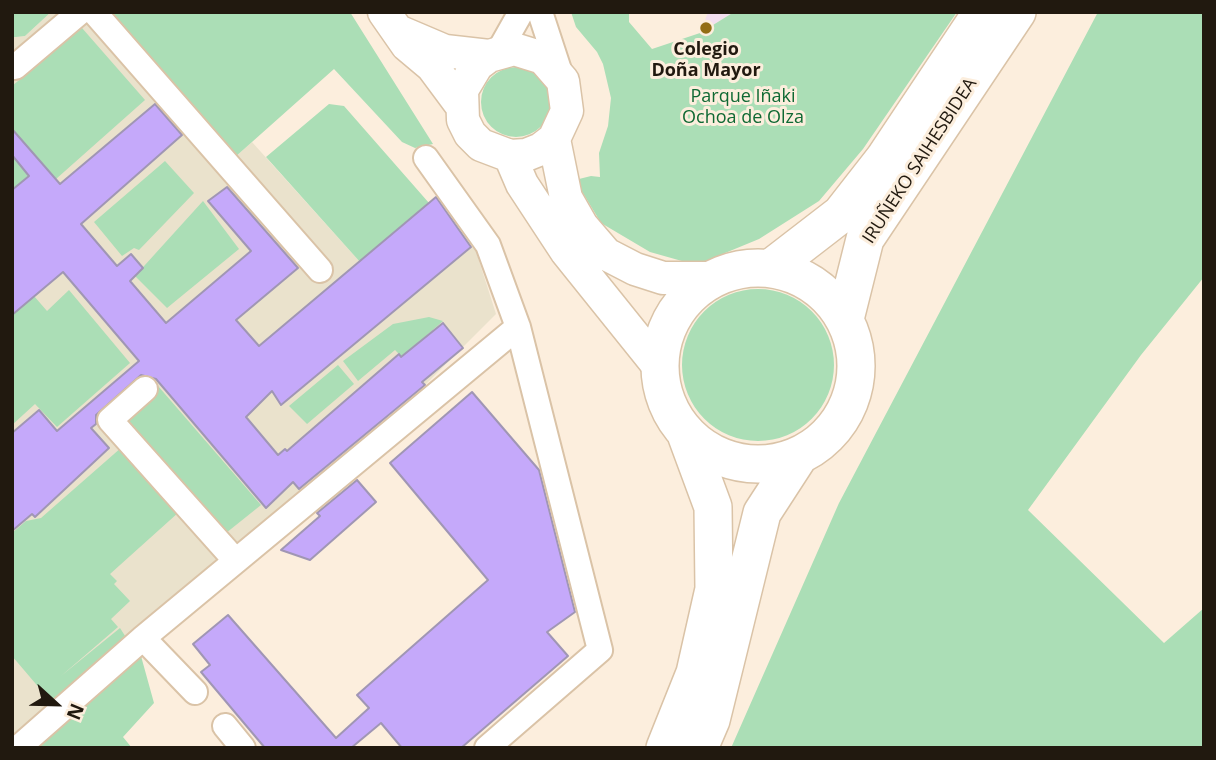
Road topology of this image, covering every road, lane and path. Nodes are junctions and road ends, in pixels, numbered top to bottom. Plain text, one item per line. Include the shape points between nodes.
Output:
1 (80, 12) edge
2 (94, 12) edge
3 (522, 12) edge
4 (540, 12) edge
5 (982, 12) edge
6 (1017, 12) edge
7 (391, 22) edge
8 (494, 54) junction
9 (13, 67) edge
10 (563, 80) junction
11 (461, 105) junction
12 (554, 139) junction
13 (510, 156) junction
14 (426, 158) dead end
15 (771, 268) junction
16 (320, 270) dead end
17 (714, 278) junction
18 (845, 319) junction
19 (518, 327) junction
20 (660, 368) junction
21 (145, 389) dead end
22 (686, 434) junction
23 (799, 456) junction
24 (235, 560) junction
25 (143, 638) junction
26 (195, 692) dead end
27 (225, 726) dead end
28 (18, 748) edge
29 (243, 748) edge
30 (486, 748) edge
31 (665, 748) edge
32 (699, 748) edge

1 - 9 street
2 - 16 street
3 - 8 street
4 - 10 street
5 - 15 highway, IRUÑEKO SAIHESBIDEA via 884,159 841,214
6 - 18 highway, IRUÑEKO SAIHESBIDEA via 865,239
7 - 8 main road via 445,51
7 - 11 main road via 407,44 432,65
8 - 10 main road via 530,51
8 - 11 main road via 468,76
10 - 12 main road via 567,111
11 - 13 main road via 463,120 476,140 494,153
12 - 13 main road via 541,149
12 - 17 main road via 566,198 606,254 663,278
13 - 20 main road via 522,184 566,251
14 - 19 street via 488,245
15 - 17 highway via 742,269
15 - 18 highway via 826,294
17 - 20 highway via 691,294 674,315 663,341
18 - 23 highway via 855,349 856,382 845,412 825,438
19 - 24 street
19 - 30 street via 600,650
20 - 22 highway via 663,392
21 - 24 street via 110,420
22 - 23 highway via 710,453 739,463 769,464
22 - 31 highway via 713,507 714,589 695,673
23 - 32 highway via 762,513 711,720
24 - 25 street
25 - 26 street
25 - 28 street
27 - 29 street

